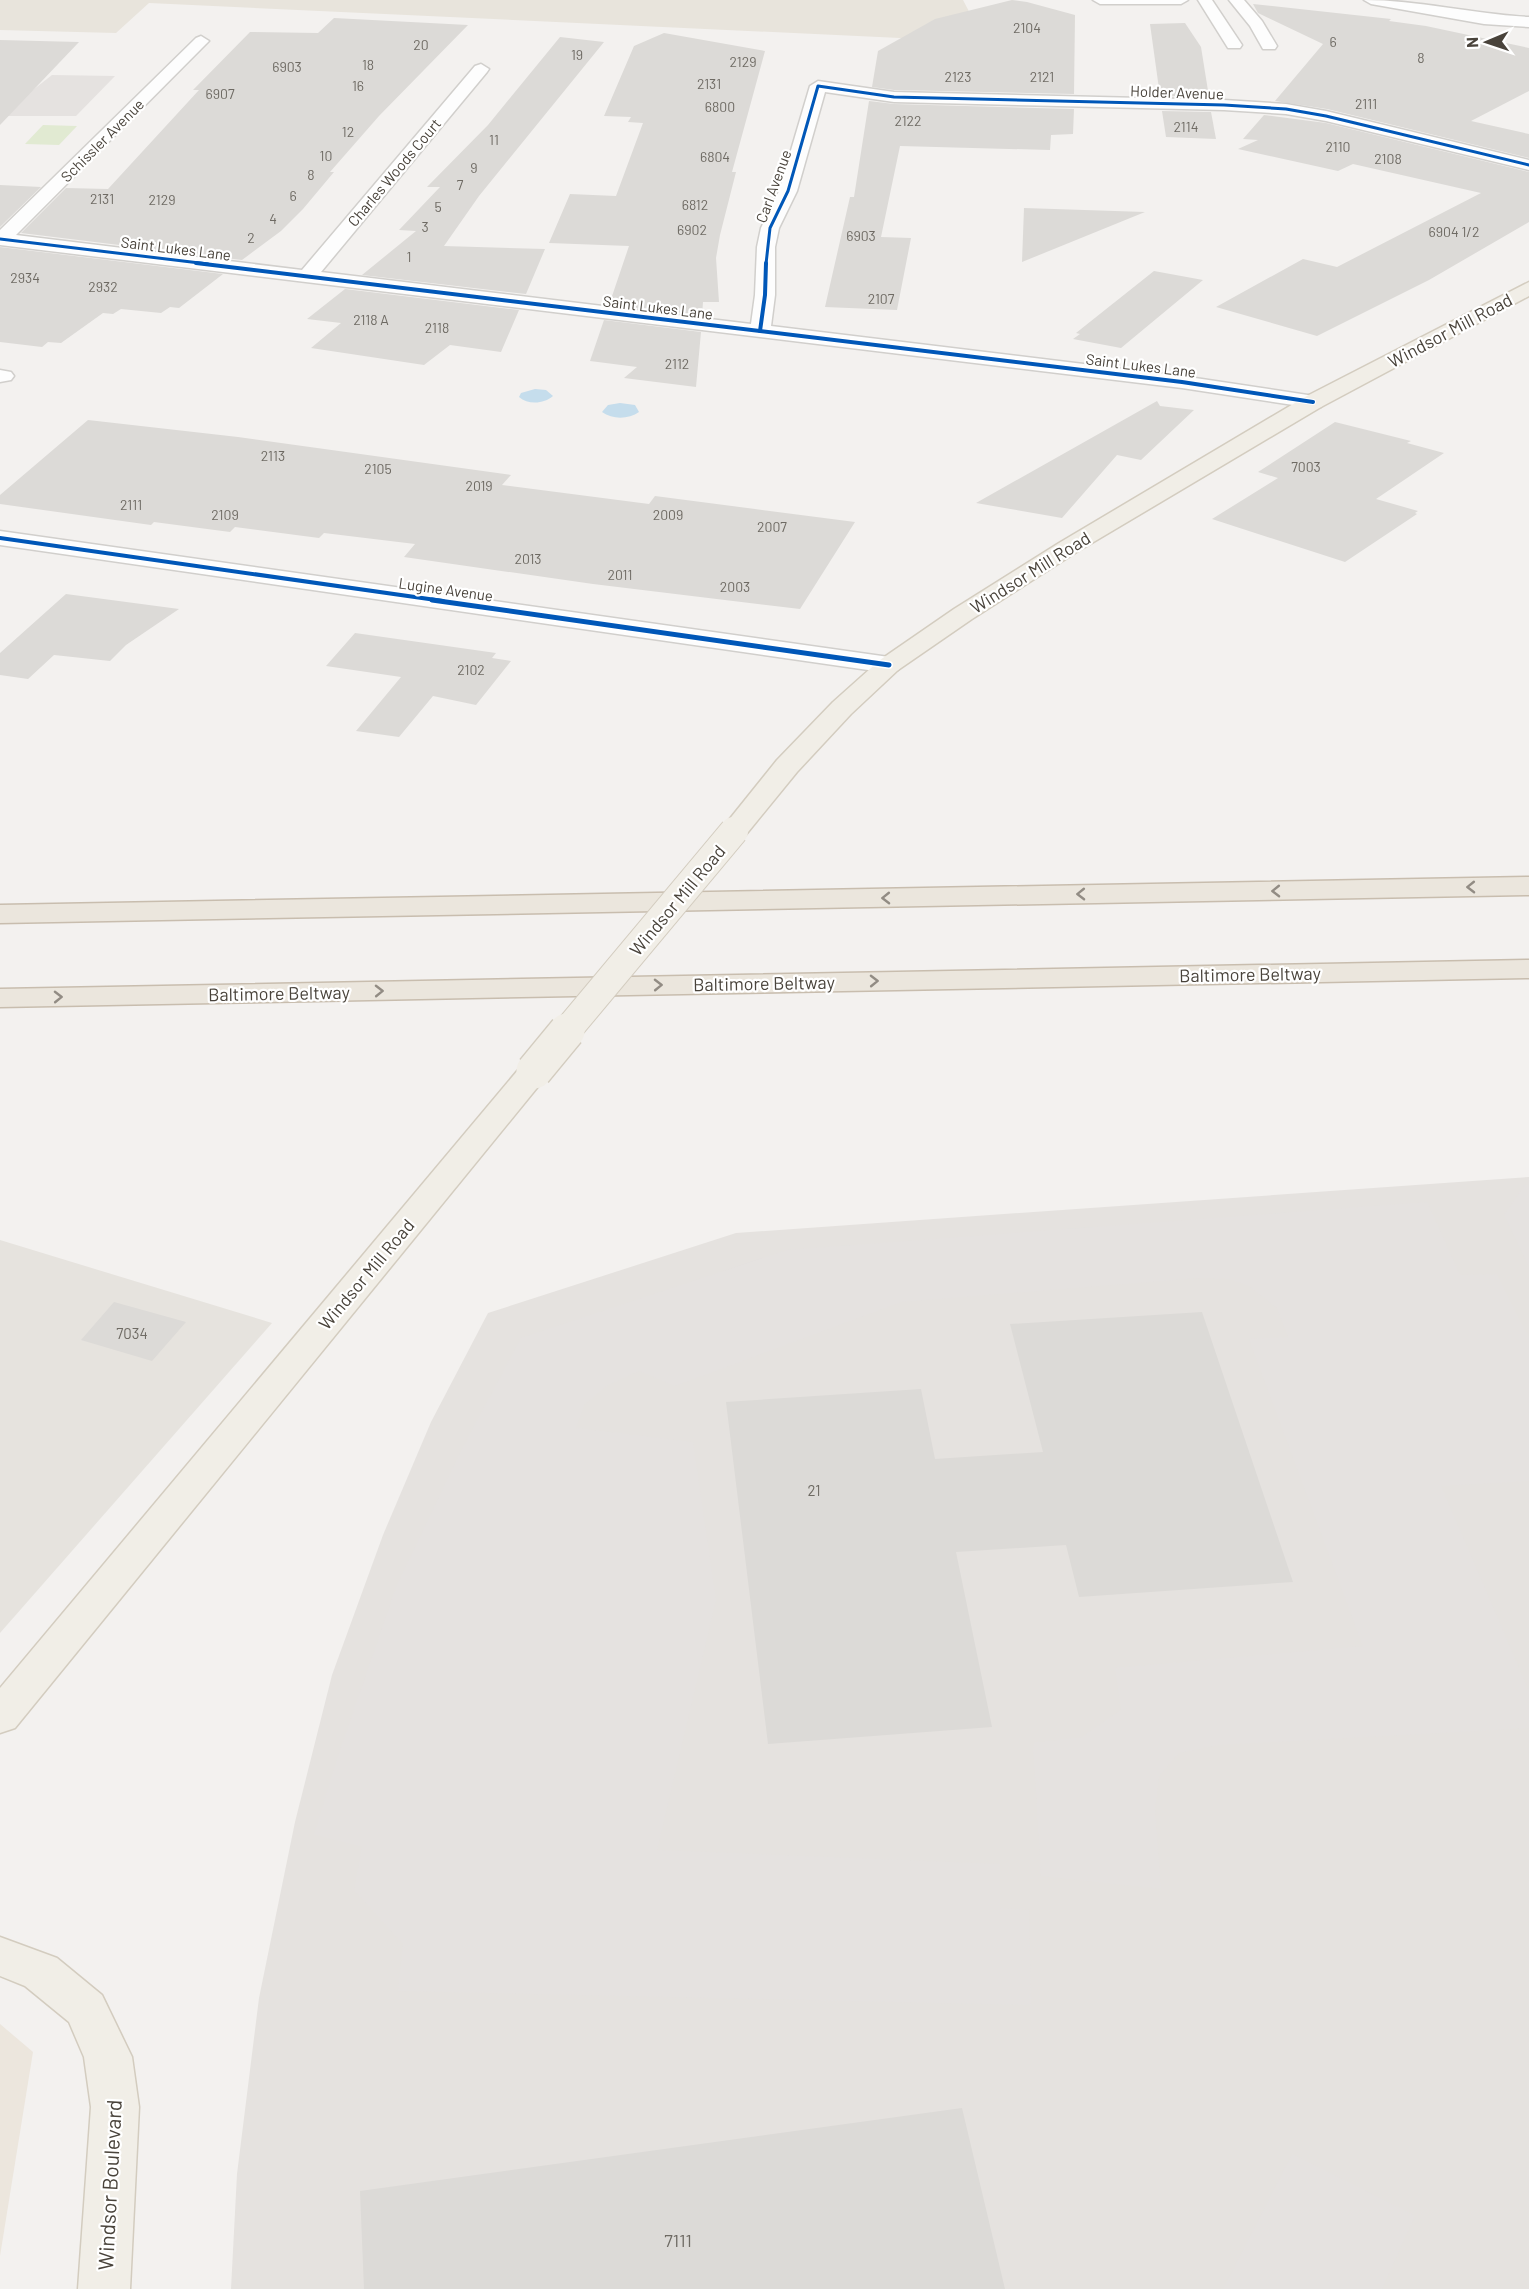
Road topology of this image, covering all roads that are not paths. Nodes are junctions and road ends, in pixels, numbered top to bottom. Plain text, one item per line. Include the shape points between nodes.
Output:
1 (1100, 0) edge
2 (1181, 0) edge
3 (1205, 0) edge
4 (1236, 0) edge
5 (1371, 0) edge
6 (1529, 22) edge
7 (201, 41) dead end
8 (1234, 45) dead end
9 (1269, 45) dead end
10 (481, 69) dead end
11 (818, 86) joint
12 (1529, 165) edge
13 (1, 239) edge
14 (308, 275) junction
15 (1529, 288) edge
16 (760, 331) junction
17 (1313, 402) junction
18 (0, 538) edge
19 (889, 665) junction
20 (1529, 886) edge
21 (0, 914) edge
22 (1529, 969) edge
23 (0, 998) edge
24 (0, 1718) edge
25 (0, 1956) edge
26 (104, 2289) edge

1 - 2 street
3 - 8 street
4 - 9 street
5 - 6 street via 1484,19
7 - 13 street, Schissler Avenue
10 - 14 street, Charles Woods Court
11 - 12 street, Holder Avenue via 894,97 1286,110
11 - 16 street, Carl Avenue via 788,191 770,228
13 - 14 street, Saint Lukes Lane
14 - 16 street, Saint Lukes Lane
15 - 17 main road, Windsor Mill Road
16 - 17 street, Saint Lukes Lane via 1233,388
17 - 19 main road, Windsor Mill Road via 1067,548
18 - 19 street, Lugine Avenue
19 - 24 main road, Windsor Mill Road, bridge via 787,766
20 -> 21 highway
23 -> 22 highway, Baltimore Beltway
25 - 26 main road, Windsor Boulevard via 41,1972 86,2009 108,2058 115,2107

